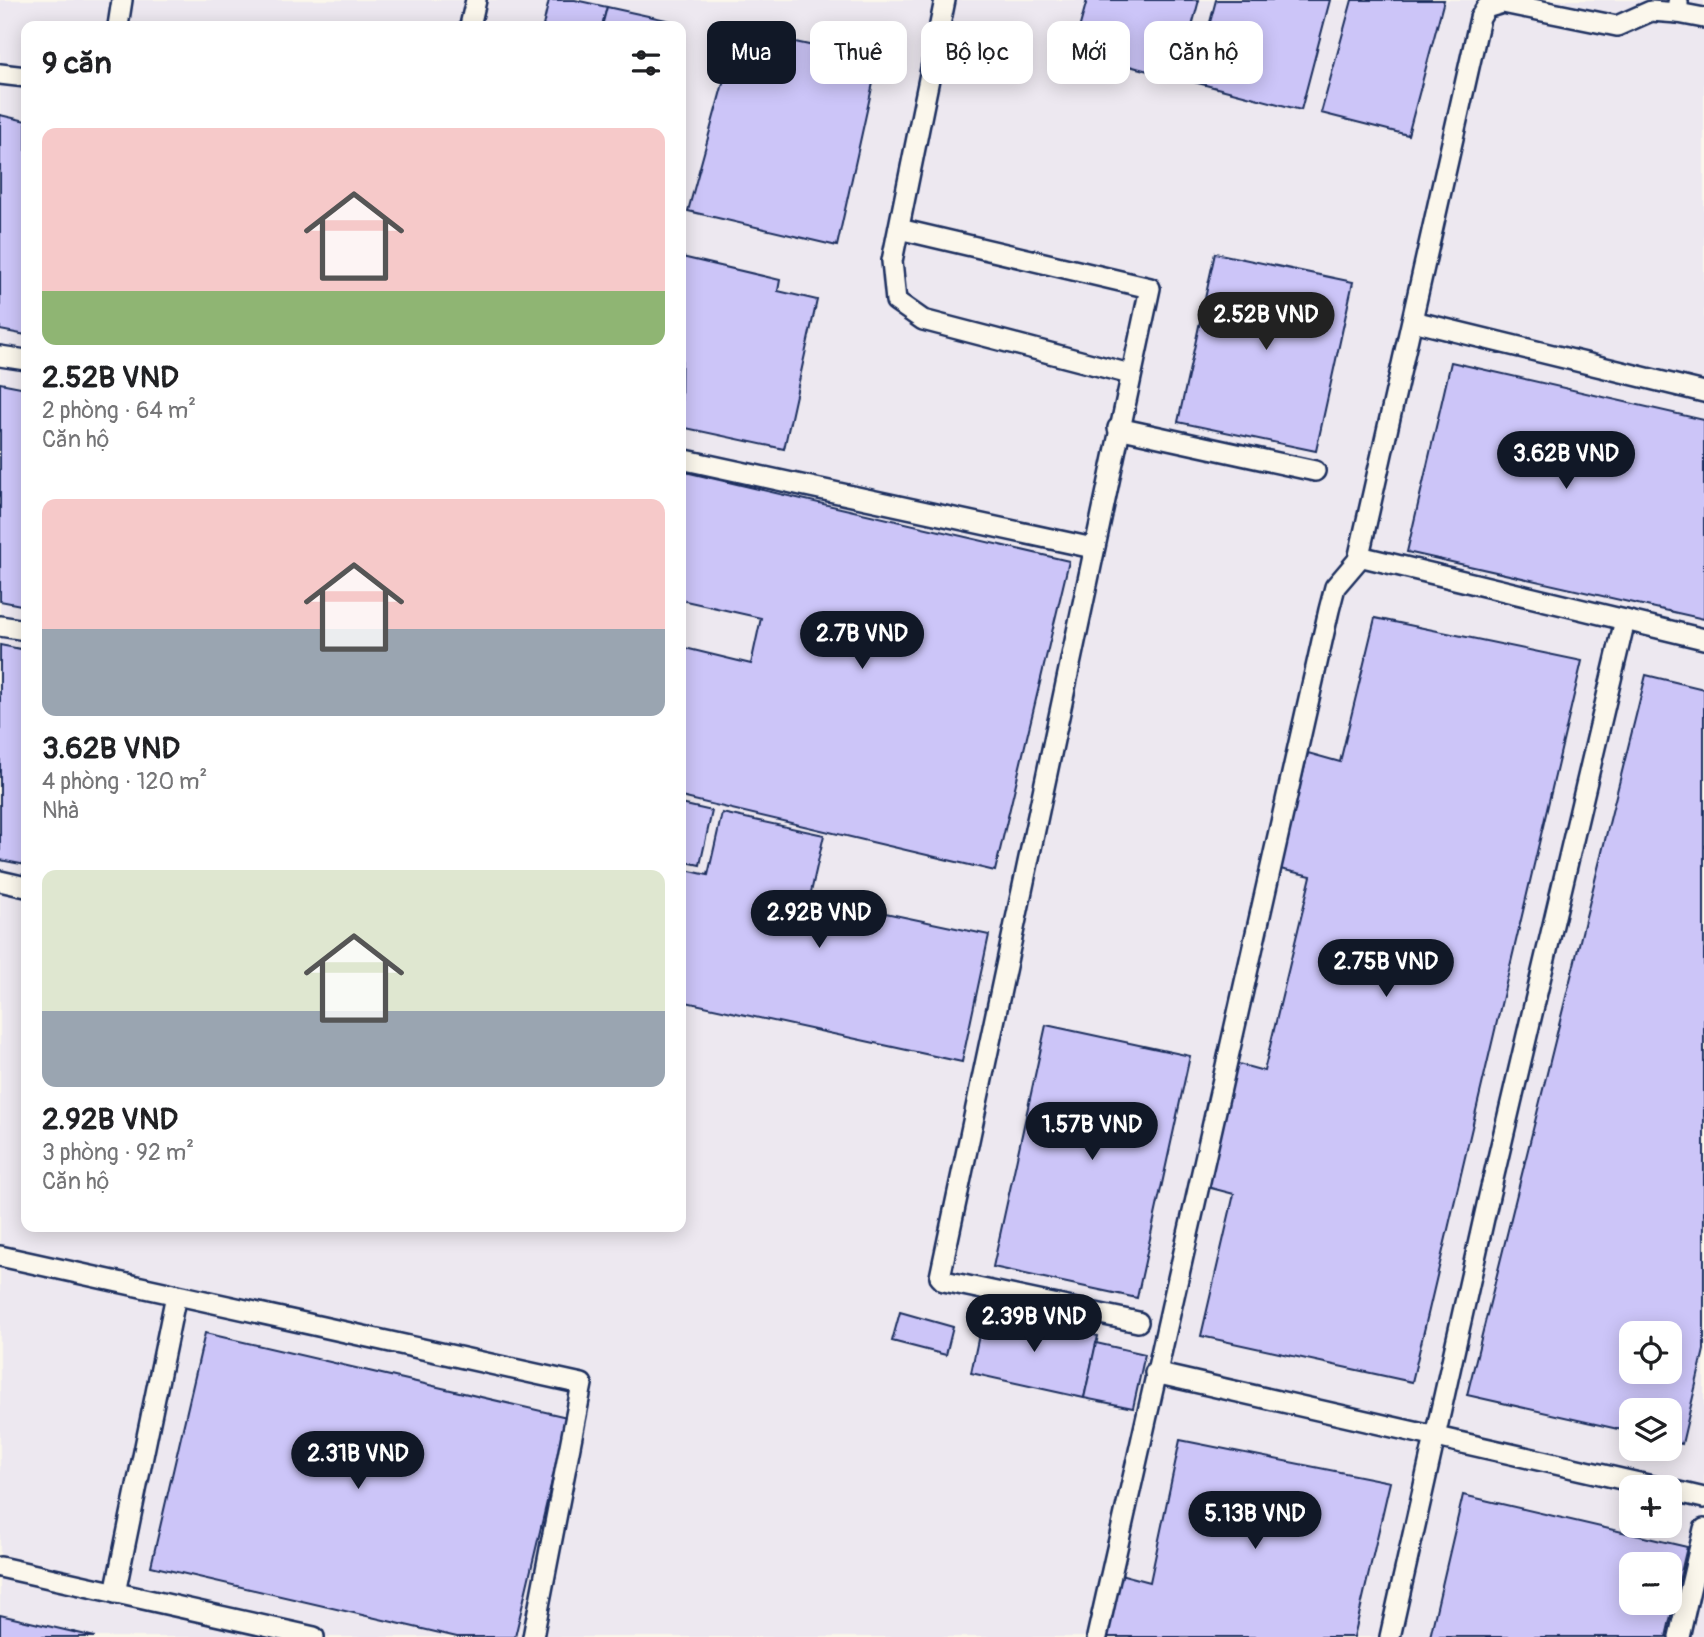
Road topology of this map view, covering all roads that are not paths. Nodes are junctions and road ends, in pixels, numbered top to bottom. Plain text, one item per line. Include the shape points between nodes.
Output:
1 (122, 0) edge
2 (476, 0) edge
3 (944, 0) edge
4 (1678, 7) edge
5 (1704, 18) edge
6 (119, 21) edge
7 (471, 21) edge
8 (0, 74) edge
9 (21, 76) edge
10 (899, 229) junction
11 (1413, 321) junction
12 (0, 356) edge
13 (21, 359) edge
14 (1130, 374) junction
15 (1704, 392) edge
16 (1118, 428) junction
17 (686, 460) edge
18 (1315, 471) dead end
19 (1093, 548) junction
20 (1359, 556) junction
21 (1625, 620) junction
22 (0, 626) edge
23 (21, 630) edge
24 (1704, 639) edge
25 (0, 881) edge
26 (21, 886) edge
27 (0, 1256) edge
28 (176, 1295) junction
29 (1138, 1322) dead end
30 (1155, 1373) junction
31 (1435, 1434) junction
32 (1619, 1478) edge
33 (1682, 1493) edge
34 (1704, 1498) edge
35 (1704, 1529) edge
36 (0, 1567) edge
37 (115, 1593) junction
38 (314, 1637) edge
39 (533, 1637) edge
40 (1097, 1637) edge
41 (1391, 1637) edge
42 (1679, 1637) edge

1 - 6 lane
2 - 7 lane
3 - 10 lane
4 - 5 lane
4 - 11 lane via 1651,10 1617,26 1503,3 1486,8 1477,31
8 - 9 lane
10 - 14 lane via 892,261 896,301 923,320
10 - 14 lane via 1150,288
11 - 15 lane
11 - 20 lane
12 - 13 lane
14 - 16 lane
16 - 18 lane
16 - 19 lane
17 - 19 lane
19 - 29 lane via 940,1277
20 - 21 lane
20 - 30 lane via 1335,587 1329,610
21 - 24 lane
21 - 31 lane
22 - 23 lane
25 - 26 lane
27 - 28 lane
28 - 37 lane
28 - 39 lane via 582,1384
30 - 31 lane
30 - 40 lane
31 - 32 lane
31 - 41 lane
33 - 34 lane
35 - 42 lane
36 - 37 lane
37 - 38 lane

